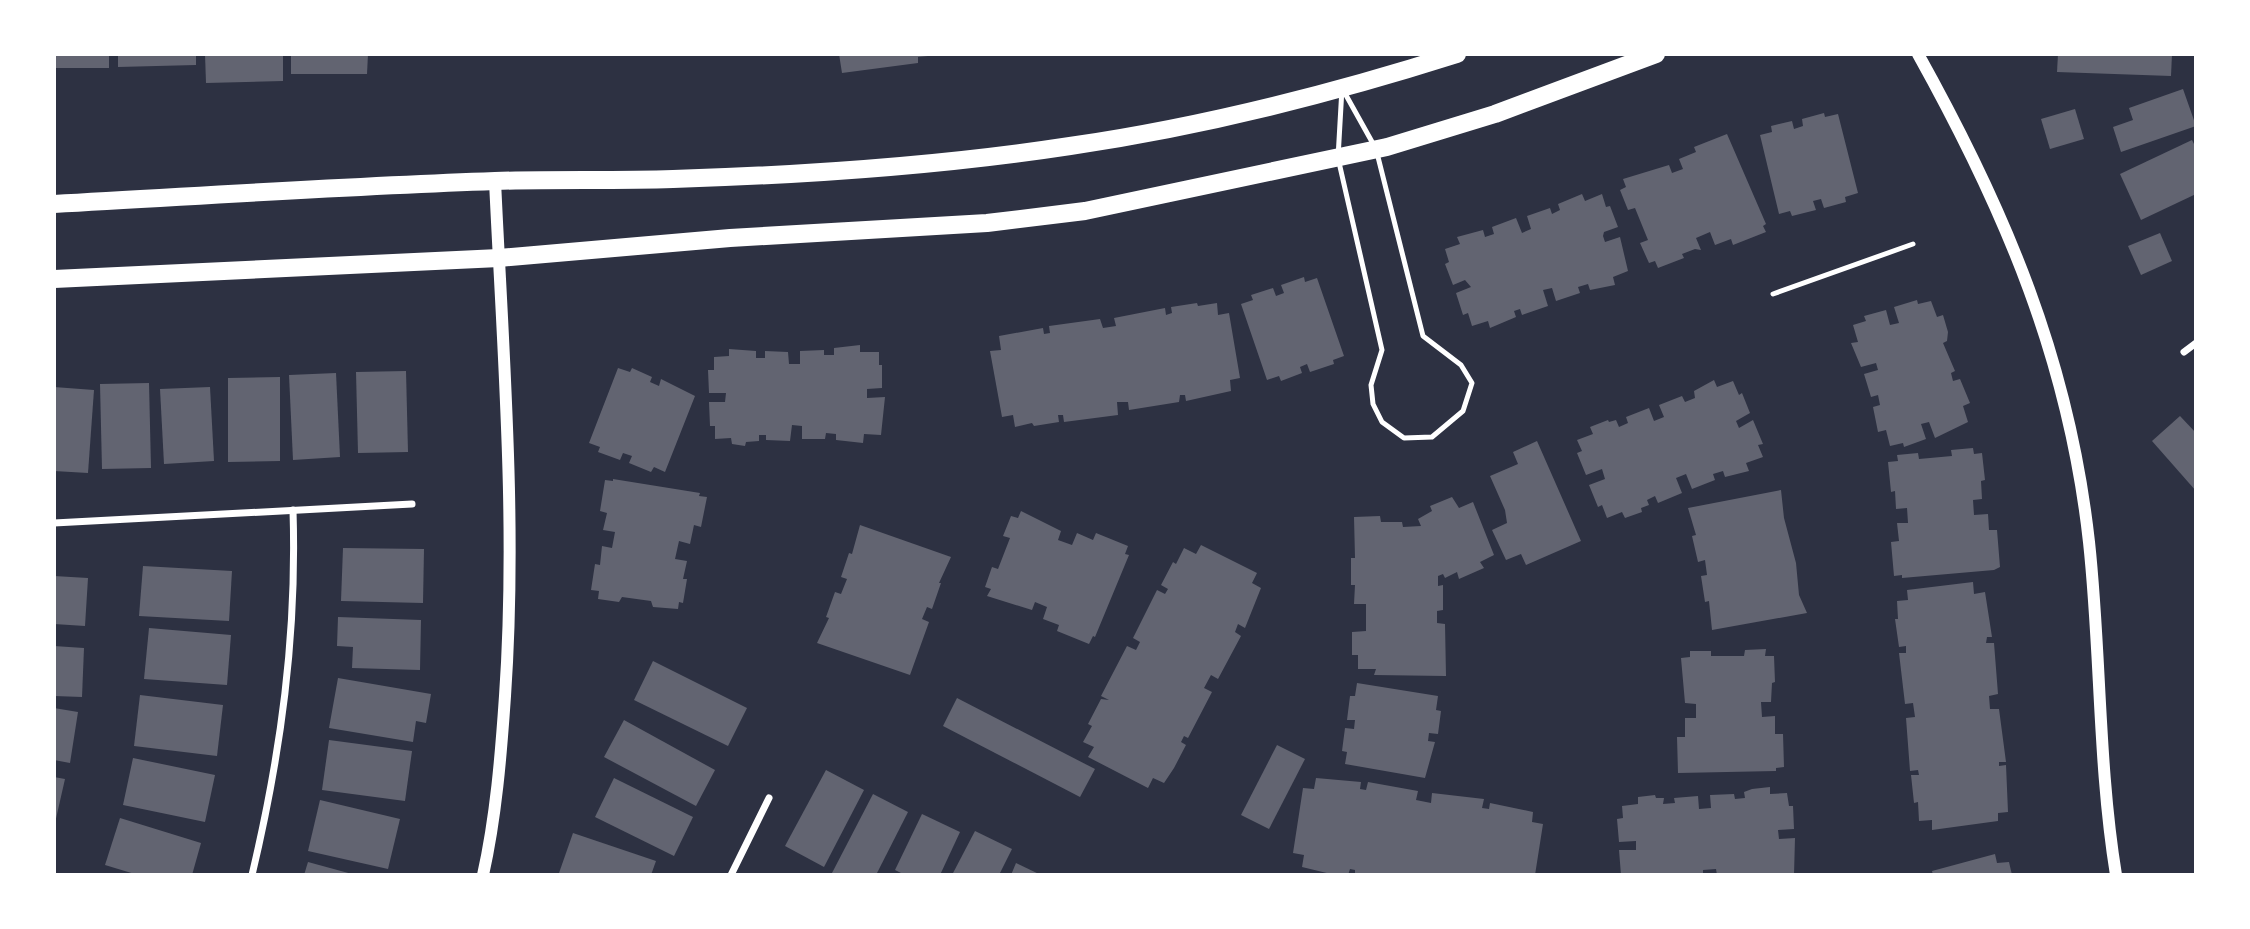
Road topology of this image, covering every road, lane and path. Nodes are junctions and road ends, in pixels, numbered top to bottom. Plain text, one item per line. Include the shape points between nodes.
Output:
1 (1457, 54) edge
2 (1656, 54) edge
3 (1918, 54) edge
4 (1342, 88) junction
5 (1376, 149) junction
6 (1338, 158) junction
7 (495, 181) junction
8 (54, 204) edge
9 (1913, 244) dead end
10 (499, 258) junction
11 (54, 279) edge
12 (1773, 294) dead end
13 (2196, 343) edge
14 (2184, 352) dead end
15 (412, 504) dead end
16 (293, 510) junction
17 (54, 523) edge
18 (769, 798) dead end
19 (252, 875) edge
20 (482, 875) edge
21 (731, 875) edge
22 (2116, 875) edge

1 - 4 main road
2 - 5 main road via 1495,114
3 - 22 street via 2001,215 2062,390 2089,542 2102,767
4 - 5 lane
4 - 6 lane
4 - 7 main road via 1138,135 994,156 750,176
5 - 6 main road
5 - 6 lane via 1423,336 1461,365 1472,383 1463,411 1432,437 1404,438 1382,422 1373,404 1371,385 1382,351
6 - 10 main road via 1085,211
7 - 8 main road
7 - 10 street
9 - 12 lane
10 - 11 main road
10 - 20 street via 512,496 511,605 503,728 490,844
13 - 14 street
15 - 16 street
16 - 17 street
16 - 19 street via 293,627 287,695 277,765
18 - 21 street

